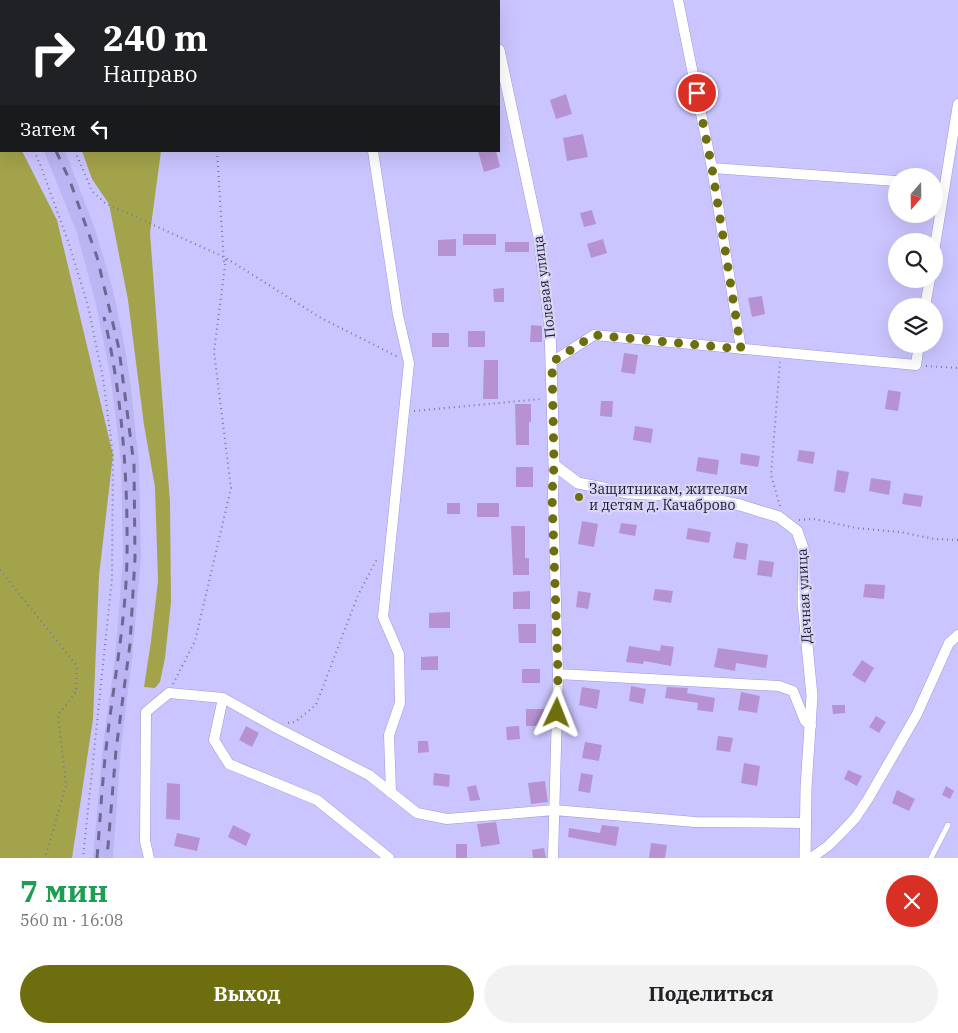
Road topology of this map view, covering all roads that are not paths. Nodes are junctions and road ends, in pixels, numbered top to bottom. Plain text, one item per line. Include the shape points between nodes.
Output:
1 (678, 0) edge
2 (500, 55) edge
3 (958, 104) edge
4 (373, 152) edge
5 (712, 168) junction
6 (943, 168) edge
7 (888, 180) edge
8 (741, 349) junction
9 (918, 353) edge
10 (552, 362) junction
11 (554, 465) junction
12 (958, 635) edge
13 (558, 674) junction
14 (223, 698) junction
15 (811, 726) junction
16 (391, 793) junction
17 (554, 810) junction
18 (806, 823) junction
19 (948, 825) dead end
20 (149, 858) edge
21 (389, 858) edge
22 (553, 858) edge
23 (805, 858) edge
24 (811, 858) edge
25 (931, 858) edge

1 - 5 street
2 - 10 street, Полевая улица via 539,237
3 - 6 street
4 - 16 street via 398,316 409,363 383,617 399,654 400,702 388,735
5 - 7 street
5 - 8 street
8 - 9 street via 916,365
8 - 10 street via 594,335
10 - 11 street, Полевая улица
11 - 13 street, Полевая улица via 552,495
11 - 15 street, Дачная улица via 578,484 628,493 701,497 740,505 779,517 797,532 804,551 802,603 812,696
12 - 24 street via 949,643 917,714 864,805 828,846
13 - 15 street via 779,686 792,691 805,721
13 - 17 street, Полевая улица
14 - 16 street via 369,775
14 - 20 street via 169,693 146,712 145,841
14 - 21 street via 214,740 229,764 317,800
15 - 18 street, Дачная улица
16 - 17 street via 417,813 447,820
17 - 18 street via 694,822
17 - 22 street, Полевая улица
18 - 23 street, Дачная улица
19 - 25 lane

